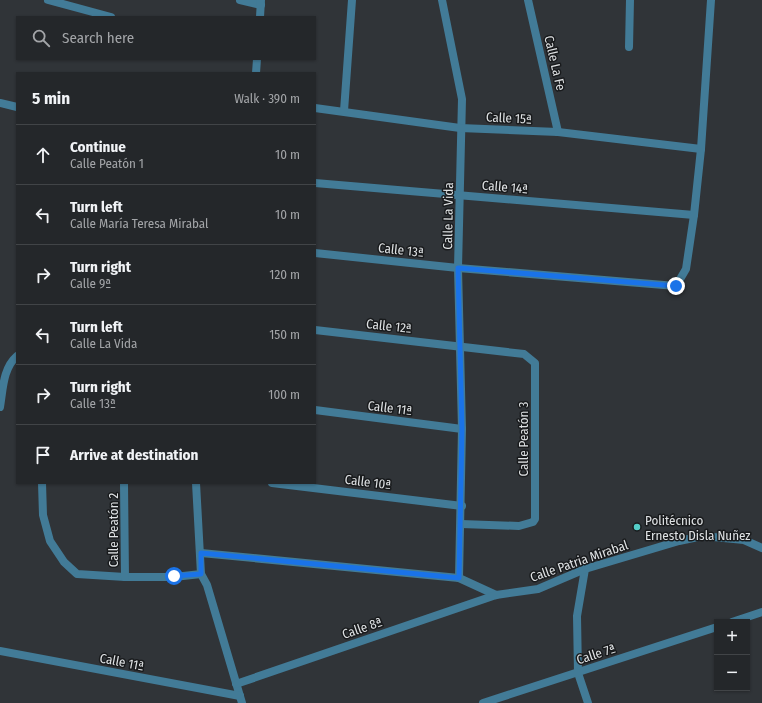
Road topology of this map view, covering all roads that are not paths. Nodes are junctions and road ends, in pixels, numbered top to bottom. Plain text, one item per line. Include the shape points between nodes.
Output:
1 (48, 0) edge
2 (240, 0) edge
3 (352, 0) edge
4 (442, 0) edge
5 (528, 0) edge
6 (630, 0) edge
7 (711, 0) edge
8 (261, 2) edge
9 (76, 4) edge
10 (108, 16) edge
11 (260, 16) edge
12 (628, 47) dead end
13 (258, 60) edge
14 (256, 72) edge
15 (0, 103) edge
16 (16, 107) edge
17 (316, 108) edge
18 (344, 111) junction
19 (460, 128) junction
20 (558, 132) junction
21 (701, 149) junction
22 (316, 183) edge
23 (461, 195) junction
24 (694, 215) junction
25 (316, 253) edge
26 (458, 268) junction
27 (316, 330) edge
28 (460, 346) junction
29 (16, 357) edge
30 (0, 407) edge
31 (316, 410) edge
32 (462, 429) junction
33 (42, 484) edge
34 (124, 484) edge
35 (196, 484) edge
36 (280, 484) edge
37 (462, 506) junction
38 (461, 524) junction
39 (762, 548) edge
40 (201, 553) junction
41 (585, 569) junction
42 (201, 574) junction
43 (125, 577) junction
44 (459, 578) junction
45 (496, 595) junction
46 (762, 612) edge
47 (741, 619) edge
48 (714, 628) edge
49 (0, 651) edge
50 (578, 673) junction
51 (236, 684) junction
52 (241, 700) edge
53 (483, 703) edge
54 (588, 703) edge

1 - 9 street
2 - 8 street
3 - 18 street
4 - 19 street, Calle La Vida via 462,99
5 - 20 street, Calle La Fe
6 - 12 street
7 - 21 street
8 - 11 street
9 - 10 street
13 - 14 street
15 - 16 street
17 - 18 street, Calle 15ª
18 - 19 street, Calle 15ª
19 - 20 street, Calle 15ª
19 - 23 street, Calle La Vida
20 - 21 street, Calle 15ª
21 - 24 street
22 - 23 street, Calle 14ª
23 - 24 street, Calle 14ª
23 - 26 street, Calle La Vida
24 - 26 street, Calle 13ª via 686,269 676,286
25 - 26 street, Calle 13ª
26 - 28 street, Calle La Vida
27 - 28 street, Calle 12ª
28 - 32 street, Calle La Vida
28 - 38 street, Calle Peatón 3 via 524,354 535,362 535,518 533,522 519,526
29 - 30 street via 10,362 5,376
31 - 32 street, Calle 11ª
32 - 37 street, Calle La Vida
33 - 43 street via 43,515 50,541 64,562 77,574
34 - 43 street, Calle Peatón 2
35 - 40 street
36 - 37 street, Calle 10ª
37 - 38 street, Calle La Vida
38 - 44 street, Calle La Vida
39 - 41 street, Calle Patria Mirabal via 744,540 703,536
40 - 42 street
40 - 44 street
41 - 45 street, Calle Patria Mirabal via 538,589
41 - 50 street via 577,616
42 - 43 street
42 - 51 street via 207,585
44 - 45 street
45 - 51 street, Calle 8ª
46 - 47 street
48 - 50 street, Calle 7ª
49 - 52 street, Calle 11ª
50 - 53 street, Calle 7ª
50 - 54 street
51 - 52 street

